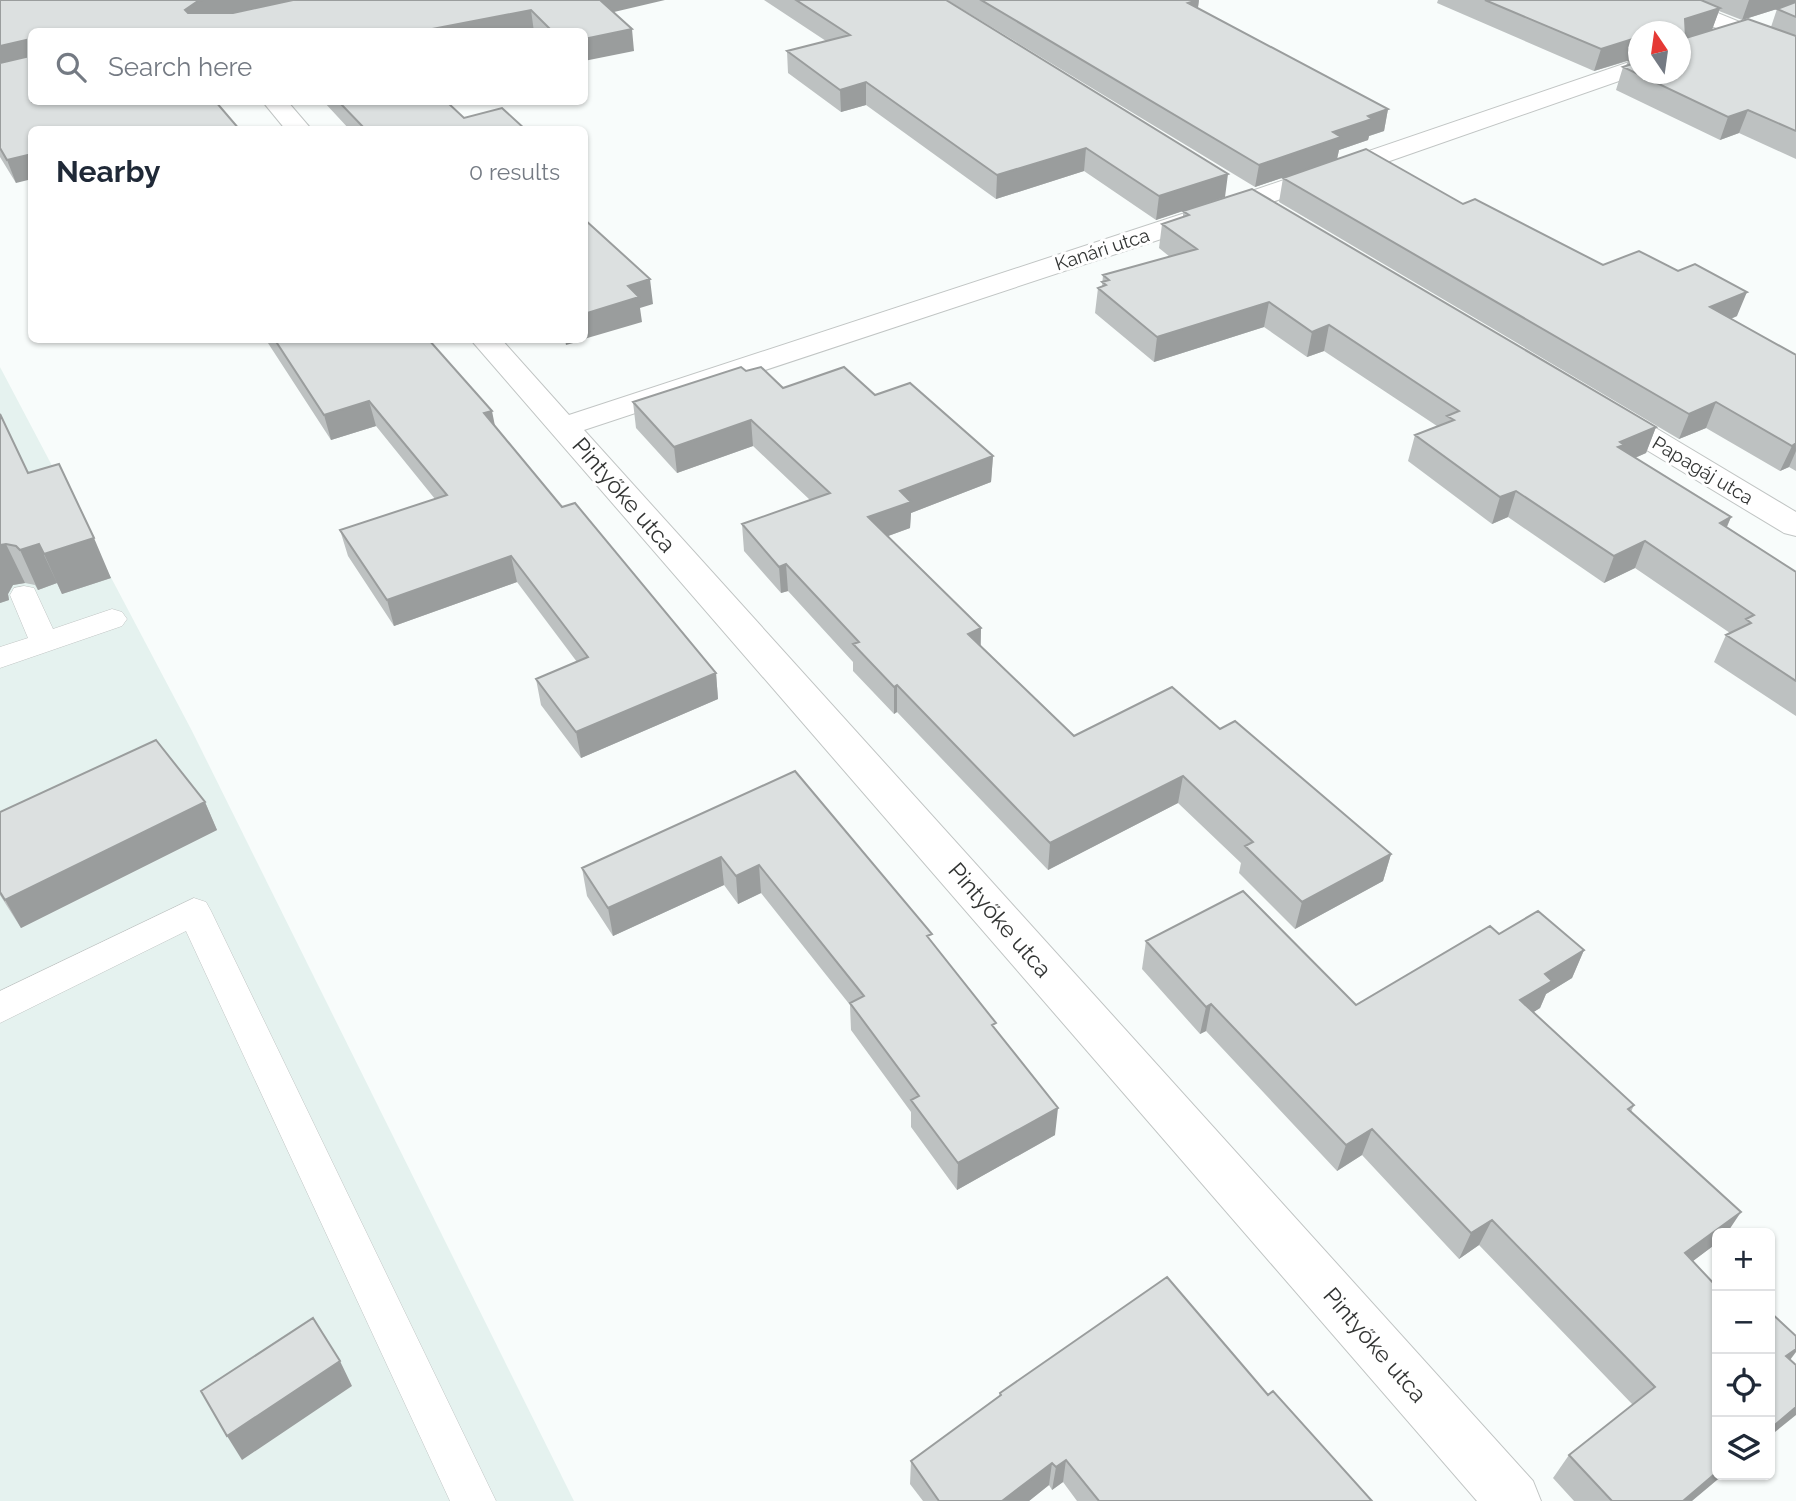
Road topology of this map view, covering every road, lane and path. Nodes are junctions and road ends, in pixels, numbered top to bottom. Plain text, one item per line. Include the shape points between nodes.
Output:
1 (1667, 0) edge
2 (1774, 19) dead end
3 (1741, 30) junction
4 (1705, 43) edge
5 (1796, 53) edge
6 (1628, 70) edge
7 (278, 105) edge
8 (296, 126) edge
9 (1217, 179) edge
10 (1252, 200) junction
11 (1276, 214) edge
12 (489, 343) edge
13 (1583, 398) edge
14 (564, 427) junction
15 (1796, 526) edge
16 (24, 595) dead end
17 (112, 619) dead end
18 (44, 642) junction
19 (0, 658) edge
20 (0, 1008) edge
21 (473, 1501) edge
22 (1513, 1501) edge

1 - 3 street
2 - 3 street
3 - 4 street
3 - 5 street
6 - 10 street, Kanári utca
7 - 8 street
9 - 10 street
10 - 11 street
10 - 14 street, Kanári utca
12 - 14 street, Pintyőke utca
13 - 15 street, Papagáj utca
14 - 22 street, Pintyőke utca
16 - 18 lane
17 - 18 lane
18 - 19 lane
20 - 21 lane via 194,911

